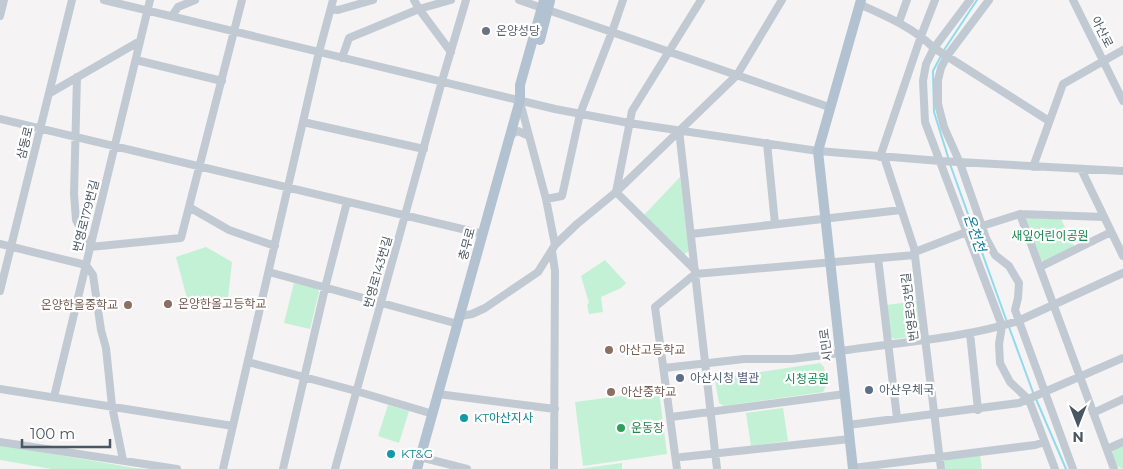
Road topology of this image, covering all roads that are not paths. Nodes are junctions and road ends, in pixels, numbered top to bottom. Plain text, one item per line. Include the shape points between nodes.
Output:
1 (4, 0) edge
2 (72, 0) edge
3 (105, 0) edge
4 (150, 0) edge
5 (195, 0) edge
6 (242, 0) edge
7 (333, 0) edge
8 (373, 0) edge
9 (414, 0) edge
10 (452, 0) edge
11 (519, 0) edge
12 (623, 0) edge
13 (701, 0) edge
14 (782, 0) edge
15 (907, 0) edge
16 (935, 0) edge
17 (989, 0) edge
18 (1073, 0) edge
19 (466, 1) edge
20 (969, 1) edge
21 (860, 2) edge
22 (546, 4) edge
23 (330, 9) junction
24 (419, 9) junction
25 (148, 10) junction
26 (982, 10) junction
27 (0, 16) edge
28 (172, 16) junction
29 (899, 22) junction
30 (234, 31) junction
31 (612, 32) junction
32 (921, 36) junction
33 (140, 41) junction
34 (934, 48) junction
35 (1123, 50) edge
36 (670, 51) junction
37 (320, 52) junction
38 (451, 52) junction
39 (947, 56) junction
40 (342, 58) junction
41 (136, 60) junction
42 (1104, 60) junction
43 (737, 75) junction
44 (77, 77) junction
45 (222, 81) junction
46 (442, 81) junction
47 (50, 93) junction
48 (520, 100) junction
49 (1123, 101) edge
50 (829, 107) junction
51 (580, 114) junction
52 (0, 119) edge
53 (1049, 120) junction
54 (303, 122) junction
55 (629, 123) junction
56 (40, 128) junction
57 (679, 130) junction
58 (529, 136) junction
59 (76, 137) junction
60 (509, 139) junction
61 (767, 143) junction
62 (115, 146) junction
63 (424, 149) junction
64 (818, 151) junction
65 (882, 157) junction
66 (940, 161) junction
67 (960, 163) junction
68 (200, 167) junction
69 (1033, 167) junction
70 (1080, 169) junction
71 (1123, 171) edge
72 (288, 188) junction
73 (616, 192) junction
74 (546, 199) junction
75 (347, 202) junction
76 (189, 207) junction
77 (901, 210) junction
78 (1020, 214) junction
79 (405, 215) junction
80 (1104, 217) junction
81 (825, 218) junction
82 (775, 224) junction
83 (982, 226) junction
84 (967, 232) junction
85 (1111, 232) junction
86 (483, 234) junction
87 (691, 234) junction
88 (0, 244) edge
89 (10, 246) junction
90 (275, 246) junction
91 (90, 247) junction
92 (554, 248) junction
93 (915, 253) junction
94 (1123, 256) edge
95 (878, 258) junction
96 (830, 262) junction
97 (86, 265) junction
98 (1040, 267) junction
99 (269, 272) junction
100 (695, 272) junction
101 (1123, 273) edge
102 (325, 288) junction
103 (0, 291) edge
104 (380, 303) junction
105 (1053, 305) junction
106 (460, 320) junction
107 (1018, 321) junction
108 (1002, 326) junction
109 (970, 333) junction
110 (925, 339) junction
111 (888, 344) junction
112 (840, 352) junction
113 (1123, 358) edge
114 (248, 362) junction
115 (705, 364) junction
116 (664, 368) junction
117 (1080, 377) junction
118 (304, 378) junction
119 (0, 389) edge
120 (356, 391) junction
121 (1044, 393) junction
122 (438, 394) junction
123 (845, 394) junction
124 (54, 398) junction
125 (1123, 399) edge
126 (1028, 400) junction
127 (112, 406) junction
128 (555, 409) junction
129 (978, 410) junction
130 (711, 412) junction
131 (1093, 413) junction
132 (433, 414) junction
133 (934, 414) junction
134 (671, 417) junction
135 (898, 418) junction
136 (848, 425) junction
137 (233, 426) junction
138 (850, 439) junction
139 (0, 442) edge
140 (1045, 442) junction
141 (1123, 442) edge
142 (1106, 449) junction
143 (716, 454) junction
144 (420, 457) junction
145 (682, 457) dead end
146 (939, 458) junction
147 (123, 460) junction
148 (177, 469) edge
149 (223, 469) edge
150 (283, 469) edge
151 (335, 469) edge
152 (417, 469) edge
153 (467, 469) edge
154 (554, 469) edge
155 (677, 469) edge
156 (717, 469) edge
157 (853, 469) edge
158 (940, 469) edge
159 (1054, 469) edge
160 (1073, 469) edge
161 (1114, 469) edge

1 - 27 street
2 - 47 street, 삼동로
3 - 25 street
4 - 25 street, 번영로179번길
5 - 28 street via 178,7
6 - 30 street
7 - 23 street
8 - 23 street via 338,10
9 - 24 street
10 - 19 street
10 - 24 street
11 - 22 street
12 - 31 street
13 - 36 street
14 - 43 street
15 - 29 street
16 - 32 street
17 - 26 street
18 - 42 street, 아산로
19 - 38 street, 번영로143번길
20 - 26 street
20 - 34 street
21 - 29 street
21 - 50 main road, 시민로
22 - 31 street
22 - 48 main road, 충무로 via 527,87
23 - 37 street
24 - 38 street
24 - 40 street via 349,38
25 - 28 street
25 - 33 street, 번영로179번길
26 - 39 street
28 - 30 street
29 - 32 street
30 - 37 street
30 - 45 street
31 - 36 street
31 - 51 street
32 - 34 street
32 - 65 street
33 - 41 street, 번영로179번길
33 - 44 street
34 - 39 street
34 - 66 street via 926,64 923,81 925,122
35 - 42 street
36 - 43 street
36 - 55 street via 632,110
37 - 40 street
37 - 54 street
38 - 46 street, 번영로143번길
39 - 53 street
39 - 67 street via 938,80 938,104
40 - 46 street
41 - 45 street
41 - 62 street, 번영로179번길
42 - 49 street, 아산로
42 - 53 street via 1063,84
43 - 50 street
43 - 57 street
44 - 47 street
44 - 59 street
45 - 68 street
46 - 48 street
46 - 63 street, 번영로143번길
47 - 56 street, 삼동로
48 - 51 street
48 - 58 street
48 - 60 main road, 충무로
50 - 64 main road, 시민로
51 - 55 street
51 - 74 street via 562,196
52 - 56 street
53 - 69 street
54 - 63 street
54 - 72 street
55 - 57 street
55 - 73 street
56 - 59 street
56 - 89 street, 삼동로
57 - 61 street
57 - 73 street
57 - 87 street
58 - 60 street via 518,132
58 - 74 street
59 - 62 street
59 - 91 street via 76,220
60 - 86 main road, 충무로
61 - 64 street
61 - 82 street
62 - 68 street
62 - 91 street, 번영로179번길
63 - 79 street, 번영로143번길
64 - 65 street
64 - 81 main road, 시민로
65 - 66 street
65 - 77 street, 번영로93번길
66 - 67 street
66 - 84 street
67 - 69 street
67 - 83 street
68 - 72 street
68 - 76 street
69 - 70 street
70 - 71 street
70 - 80 street
72 - 75 street
72 - 90 street
73 - 92 street
73 - 100 street
74 - 92 street
75 - 79 street
75 - 102 street
76 - 90 street via 229,230
76 - 91 street via 182,238
77 - 81 street
77 - 93 street, 번영로93번길
78 - 80 street
78 - 83 street
78 - 98 street
79 - 86 street
79 - 104 street, 번영로143번길
80 - 85 street
81 - 82 street
81 - 96 main road, 시민로
82 - 87 street
83 - 84 street
83 - 107 street via 996,255 1009,266 1019,283 1014,310
84 - 93 street
84 - 108 street
85 - 94 street
85 - 98 street
86 - 106 main road, 충무로
87 - 100 street
88 - 89 street
89 - 97 street
89 - 103 street, 삼동로
90 - 99 street
91 - 97 street, 번영로179번길
92 - 106 street via 538,272 485,308
92 - 128 street
93 - 95 street
93 - 110 street, 번영로93번길
95 - 96 street
95 - 111 street
96 - 100 street
96 - 112 main road, 시민로
97 - 124 street, 번영로179번길
97 - 127 street via 93,275
98 - 105 street
99 - 102 street
99 - 114 street
100 - 115 street
100 - 116 street via 655,307
101 - 105 street
102 - 104 street
102 - 118 street
104 - 106 street
104 - 120 street, 번영로143번길
105 - 107 street
105 - 117 street
106 - 122 main road, 충무로
107 - 108 street
107 - 121 street
108 - 109 street
108 - 126 street via 1000,363 1010,382
109 - 110 street
109 - 129 street
110 - 111 street
110 - 133 street, 번영로93번길
111 - 112 street
111 - 135 street
112 - 115 street via 792,359 744,359
112 - 123 main road, 시민로
113 - 117 street
114 - 118 street
114 - 137 street
115 - 116 street
115 - 130 street
116 - 134 street
117 - 121 street
117 - 131 street
118 - 120 street
118 - 150 street
119 - 124 street
120 - 132 street
120 - 151 street, 번영로143번길
121 - 126 street
121 - 160 street
122 - 128 street
122 - 132 main road, 충무로
123 - 130 street
123 - 136 main road, 시민로
124 - 127 street
125 - 131 street
126 - 129 street
126 - 140 street
127 - 137 street
127 - 147 street
128 - 154 street
129 - 133 street
130 - 134 street
130 - 143 street
131 - 142 street
132 - 144 main road, 충무로
133 - 135 street
133 - 146 street, 번영로93번길
134 - 155 street
135 - 136 street
136 - 138 main road, 시민로
137 - 149 street
138 - 143 street
138 - 157 main road, 시민로
139 - 147 street
140 - 146 street
140 - 159 street
141 - 142 street
142 - 161 street
143 - 145 street
143 - 156 street
144 - 152 main road, 충무로
144 - 153 street
146 - 157 street, 시민로
146 - 158 street, 번영로93번길
147 - 148 street

